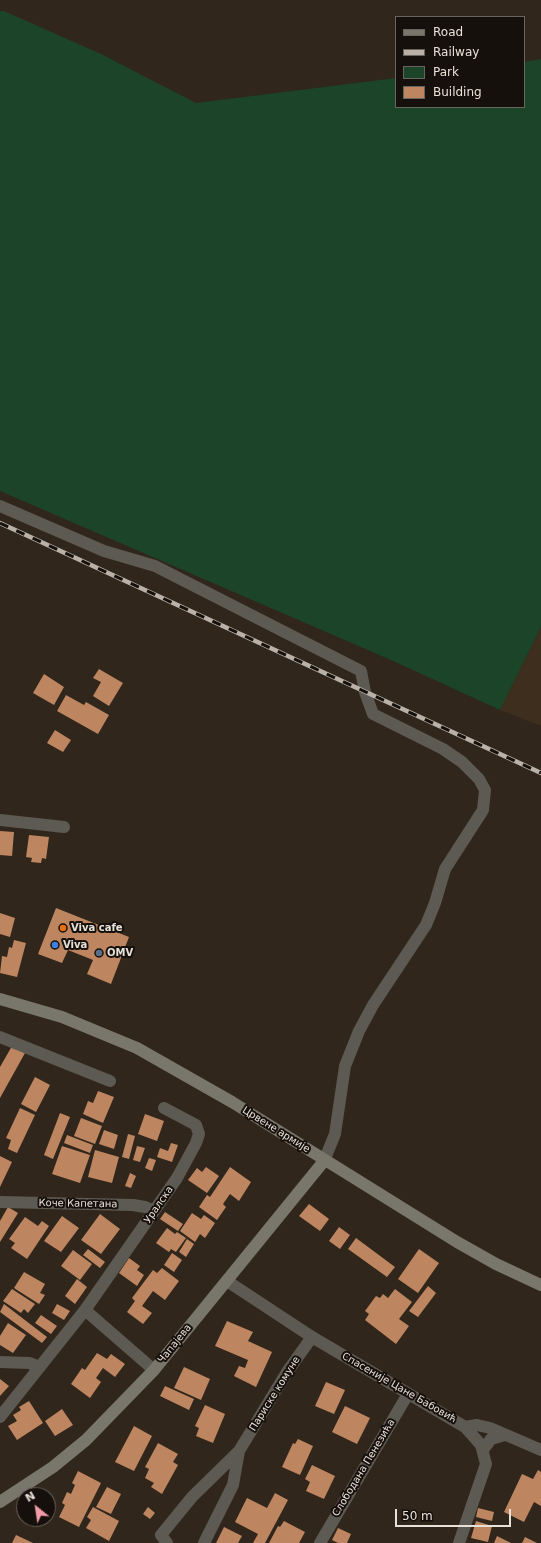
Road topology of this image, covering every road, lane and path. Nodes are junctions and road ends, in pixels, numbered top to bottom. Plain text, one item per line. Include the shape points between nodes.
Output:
1 (0, 506) edge
2 (0, 820) edge
3 (64, 827) dead end
4 (0, 999) edge
5 (0, 1037) edge
6 (110, 1081) dead end
7 (164, 1108) dead end
8 (324, 1161) junction
9 (0, 1202) edge
10 (154, 1211) junction
11 (227, 1281) junction
12 (541, 1285) edge
13 (85, 1310) junction
14 (312, 1337) junction
15 (0, 1362) edge
16 (40, 1367) junction
17 (154, 1370) junction
18 (408, 1394) junction
19 (0, 1417) edge
20 (465, 1427) junction
21 (505, 1435) junction
22 (483, 1450) junction
23 (541, 1450) edge
24 (239, 1451) junction
25 (0, 1502) edge
26 (167, 1543) edge
27 (204, 1543) edge
28 (320, 1543) edge
29 (459, 1543) edge

1 - 8 street via 104,551 155,566 361,671 364,692 372,714 443,749 462,762 486,790 483,810 445,869 426,925 373,1005 359,1031 345,1066 335,1134
2 - 3 street
4 - 8 main road, Црвене армије via 62,1016 137,1048 232,1102
5 - 6 street
7 - 10 street, Уралска via 196,1125 199,1134 177,1178
8 - 11 main road, Чапајева
8 - 12 main road, Црвене армије via 457,1242
9 - 10 street, Коче Капетана via 132,1205
10 - 13 street, Уралска
11 - 14 street, Спасеније Цане Бабовић
11 - 17 main road, Чапајева
13 - 16 street, Уралска
13 - 17 street
14 - 18 street, Спасеније Цане Бабовић
14 - 24 street, Париске комуне via 287,1372
15 - 16 street via 29,1363
16 - 19 street, Уралска
17 - 25 main road, Чапајева via 86,1440 53,1467
18 - 20 street, Спасеније Цане Бабовић
18 - 28 street, Слободана Пенезића
20 - 21 street via 477,1425
20 - 22 street, Спасеније Цане Бабовић
21 - 22 street via 491,1439
21 - 23 street
22 - 29 street via 486,1464
24 - 26 street, Париске комуне via 192,1497 161,1535
24 - 27 street, Париске комуне via 233,1485

